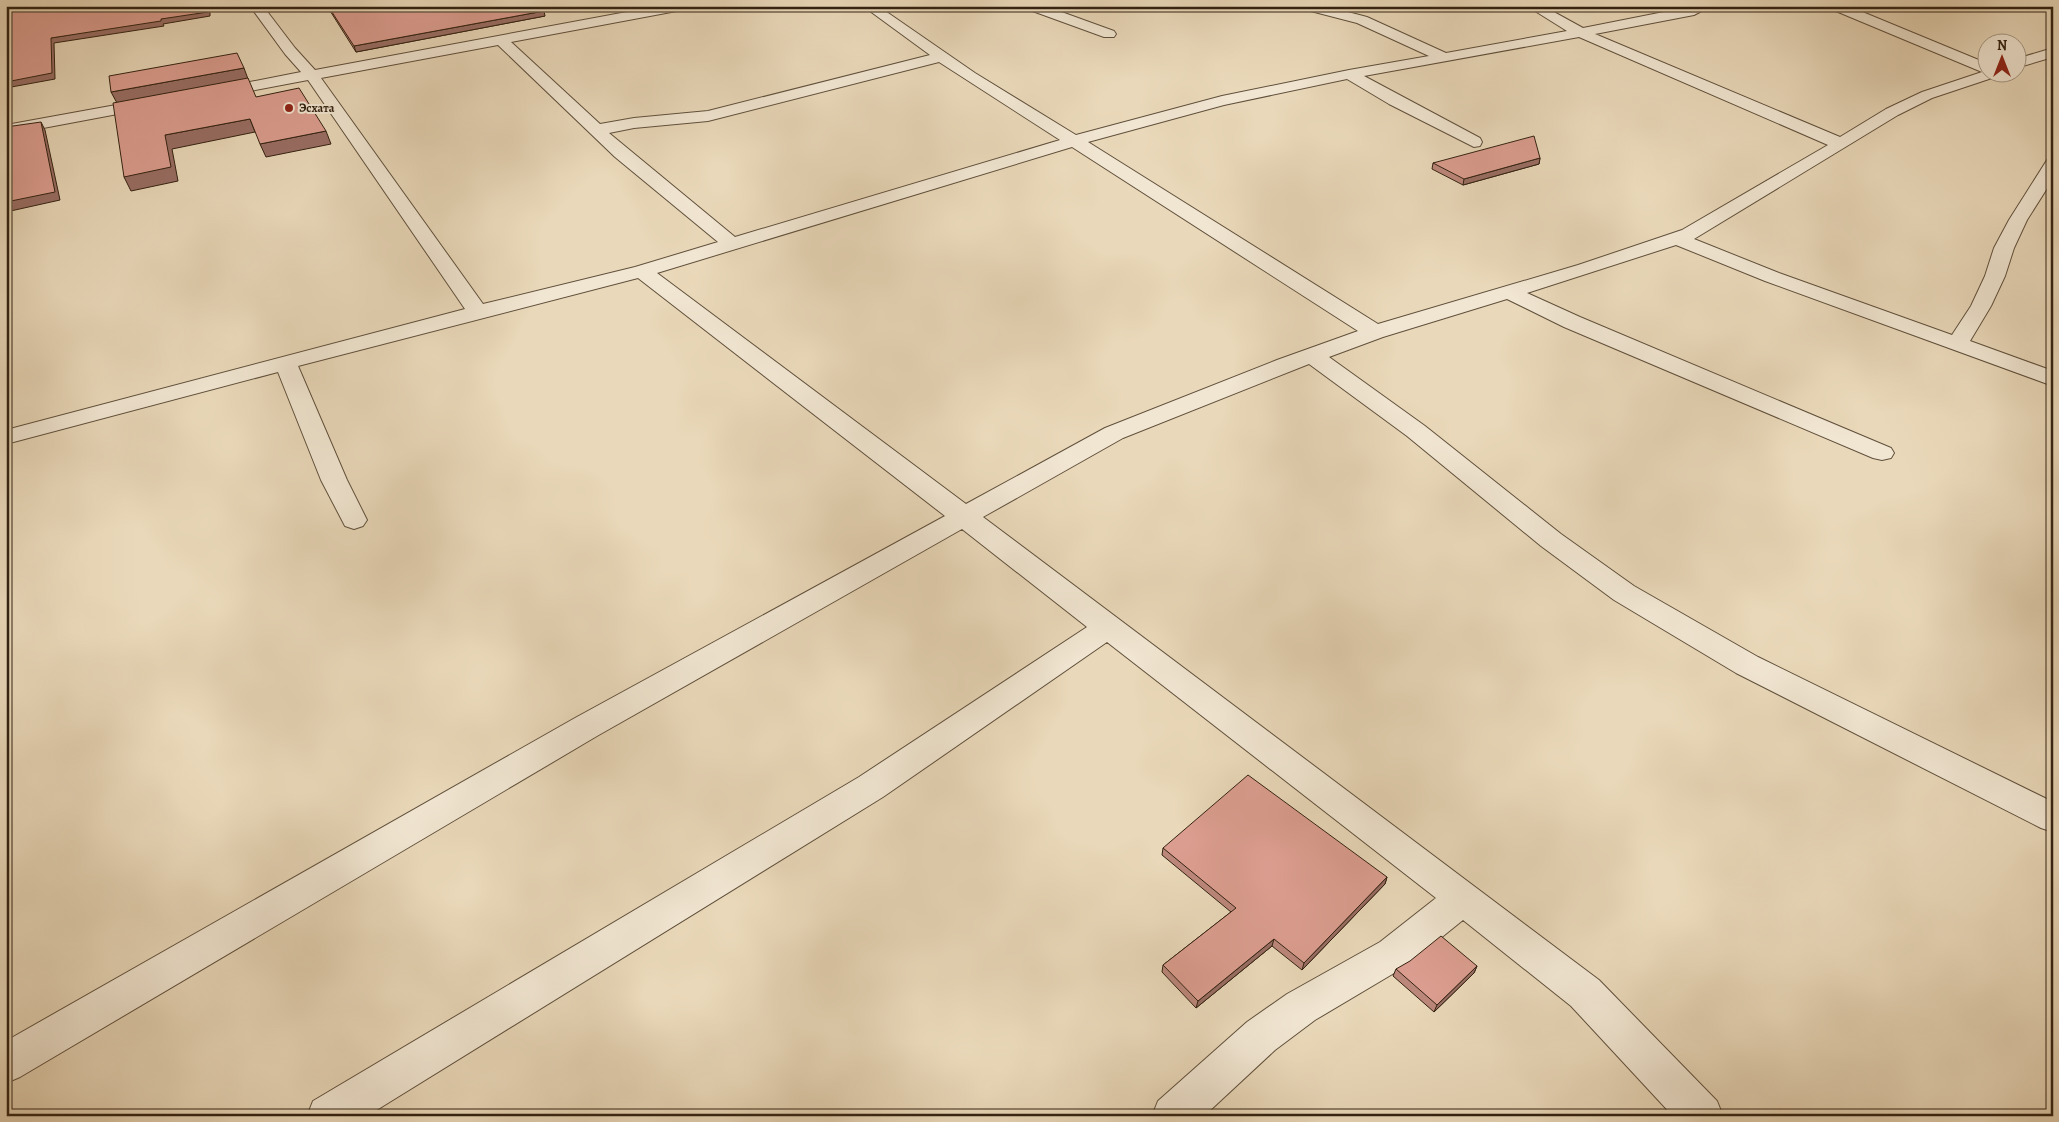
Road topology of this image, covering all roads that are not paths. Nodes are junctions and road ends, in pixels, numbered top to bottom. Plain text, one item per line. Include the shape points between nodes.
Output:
1 (256, 6) edge
2 (682, 6) edge
3 (869, 6) edge
4 (1032, 6) edge
5 (1308, 6) edge
6 (1533, 6) edge
7 (1706, 6) edge
8 (1836, 6) edge
9 (1582, 33) junction
10 (1108, 34) dead end
11 (501, 40) junction
12 (2053, 52) edge
13 (941, 57) junction
14 (1444, 58) junction
15 (2026, 61) edge
16 (1976, 64) edge
17 (1349, 74) junction
18 (312, 75) junction
19 (1976, 79) edge
20 (197, 96) edge
21 (159, 103) edge
22 (6, 130) edge
23 (598, 130) junction
24 (1074, 141) junction
25 (1474, 142) dead end
26 (1841, 144) junction
27 (2053, 164) edge
28 (1676, 238) junction
29 (732, 244) junction
30 (642, 271) junction
31 (1509, 292) junction
32 (478, 312) junction
33 (1375, 332) junction
34 (1957, 344) junction
35 (1312, 355) junction
36 (285, 362) junction
37 (2053, 380) edge
38 (6, 437) edge
39 (1882, 453) dead end
40 (962, 517) junction
41 (354, 520) dead end
42 (1108, 627) junction
43 (2053, 818) edge
44 (1463, 898) junction
45 (6, 1063) edge
46 (328, 1116) edge
47 (1173, 1116) edge
48 (1702, 1116) edge

1 - 18 street
2 - 11 street
3 - 13 street
4 - 10 street
5 - 14 street via 1362,20
6 - 9 street
7 - 9 street
8 - 16 street
9 - 14 street
9 - 26 street
11 - 18 street
11 - 23 street
12 - 15 street
13 - 23 street via 708,116 634,122
13 - 24 street
14 - 17 street
17 - 24 street via 1222,101
17 - 25 street
18 - 20 street
18 - 32 street
19 - 26 street via 1928,95 1892,112
21 - 22 street
23 - 29 street via 621,153
24 - 29 street
24 - 33 street
26 - 28 street via 1734,209
27 - 34 street via 2018,220 1981,306
28 - 31 street
28 - 34 street via 1772,277
29 - 30 street
30 - 32 street
30 - 40 street
31 - 33 street
31 - 39 street via 1580,326
32 - 36 street
33 - 35 street
34 - 37 street
35 - 40 street via 1114,433
35 - 43 street via 1416,430 1551,540 1624,593 1747,665
36 - 38 street
36 - 41 street
40 - 42 street
40 - 45 street via 586,727
42 - 44 street
42 - 46 street via 871,788
44 - 47 street via 1393,954 1301,1007 1261,1036
44 - 48 street via 1585,993

